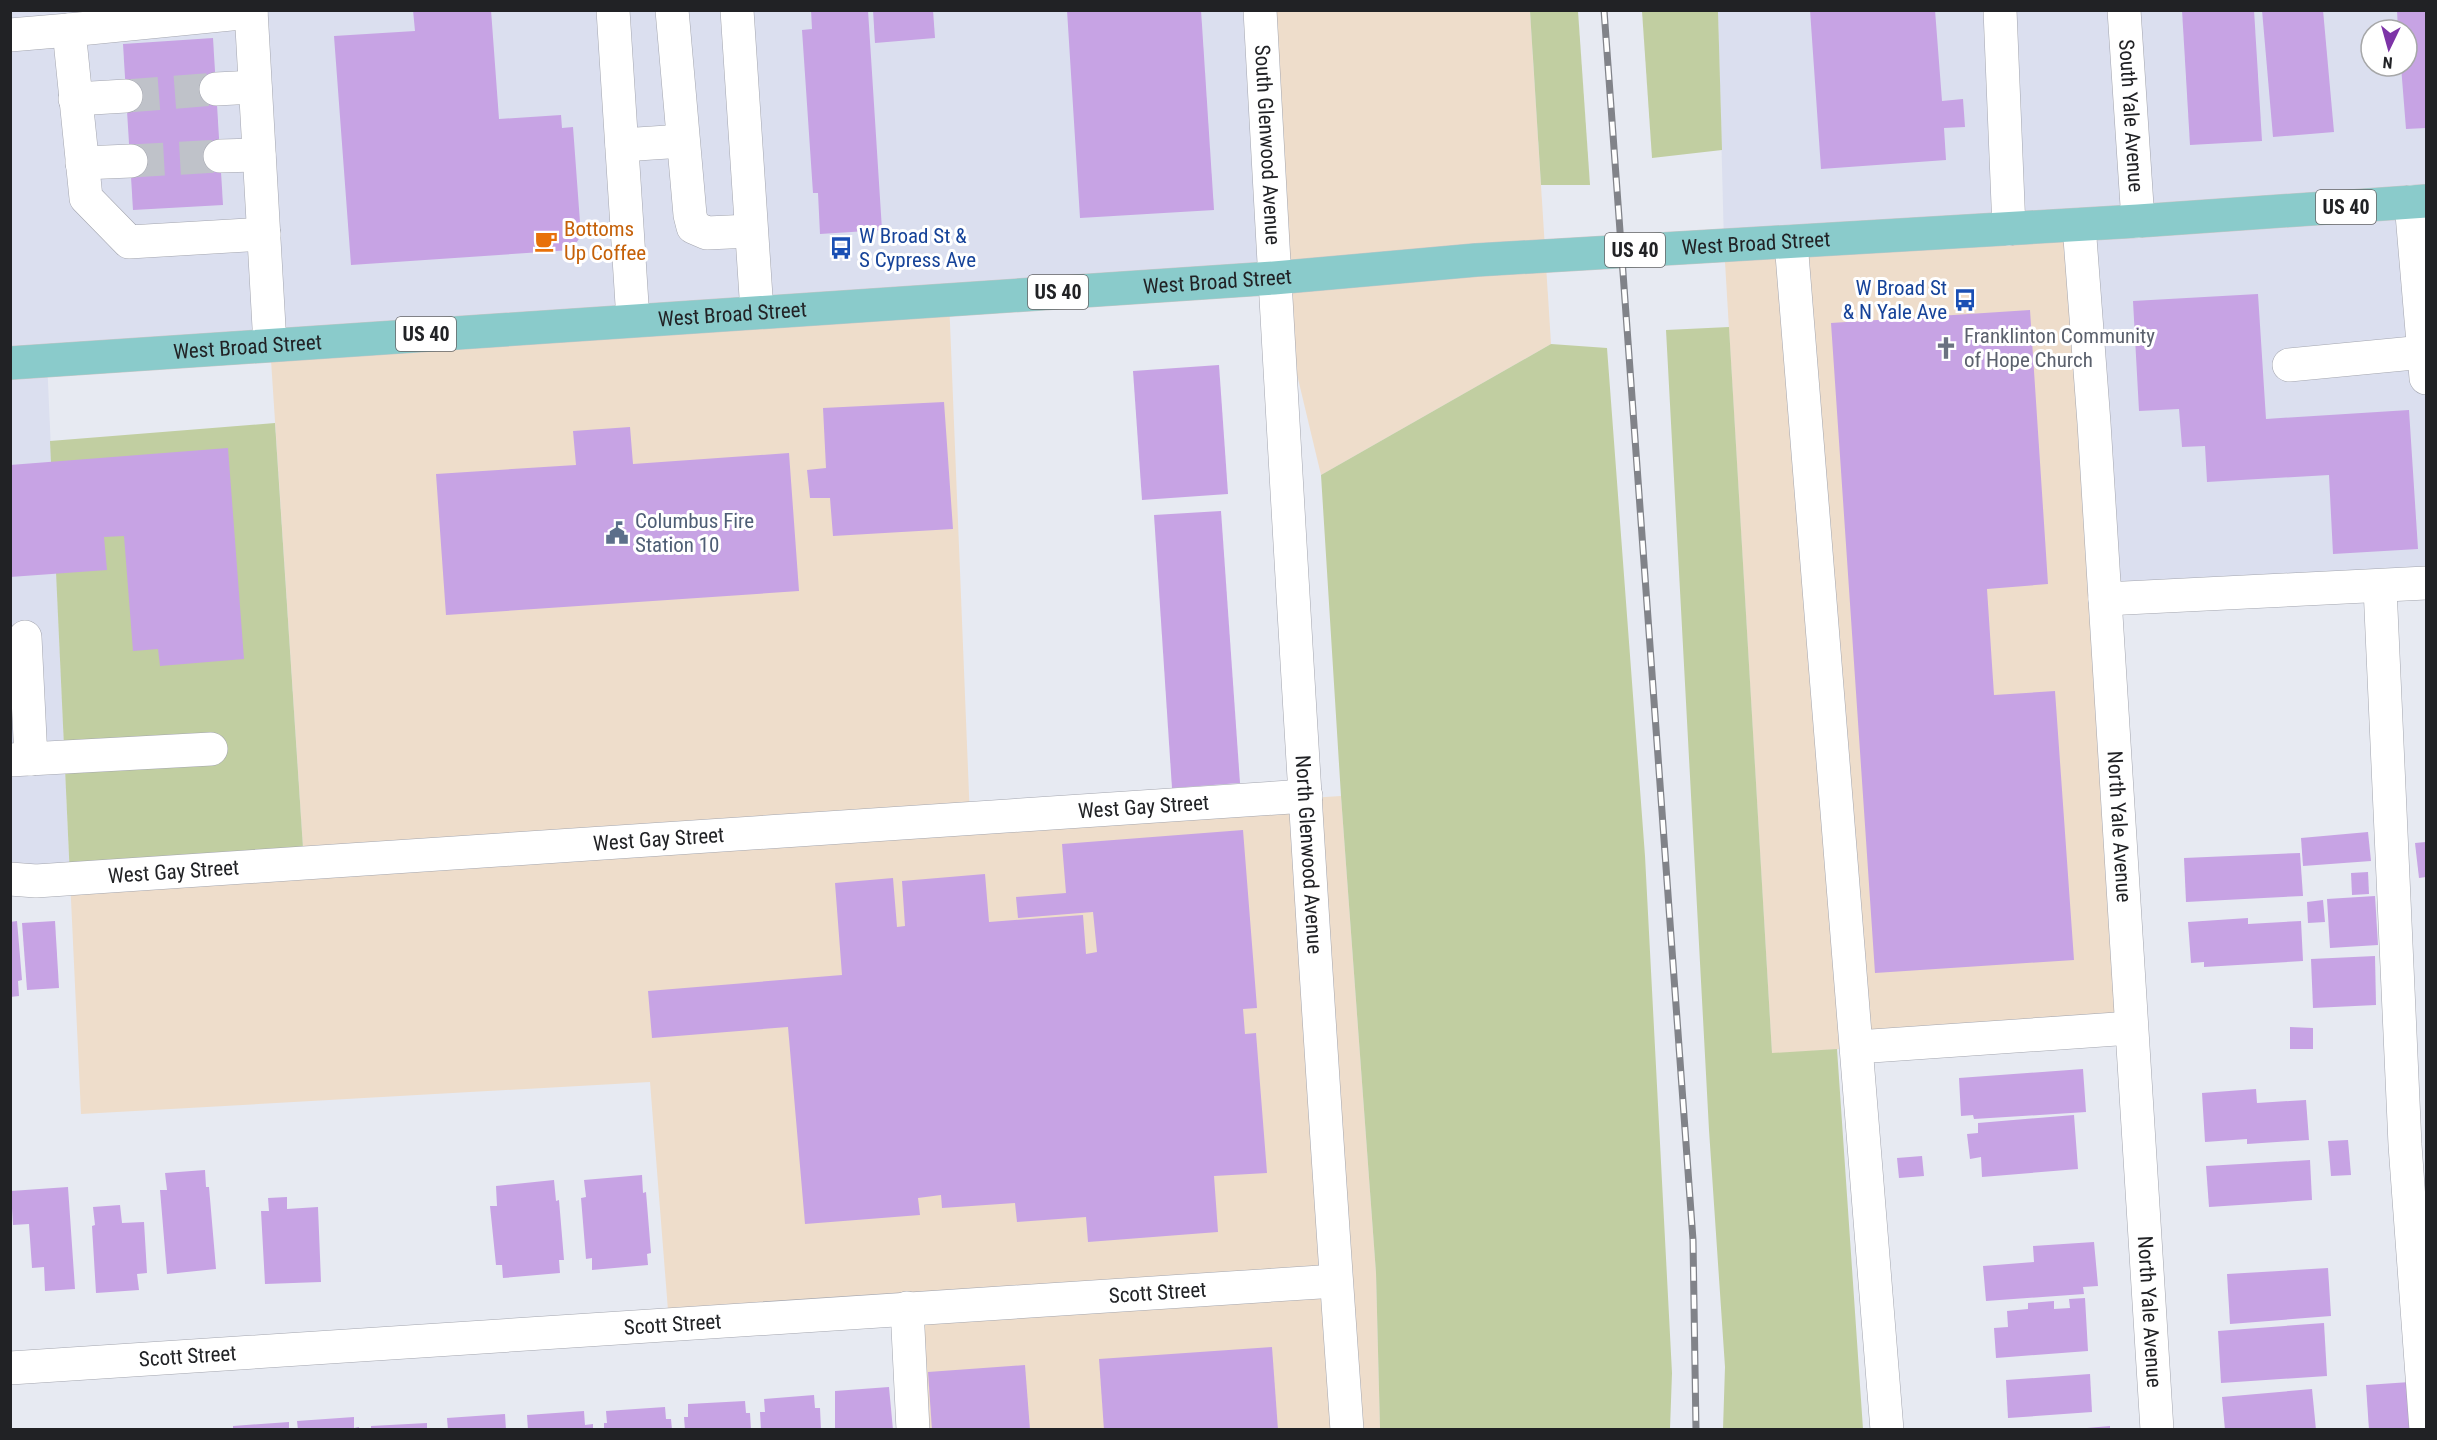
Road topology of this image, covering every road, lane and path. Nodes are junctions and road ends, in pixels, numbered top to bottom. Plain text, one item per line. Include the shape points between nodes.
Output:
1 (613, 10) edge
2 (672, 10) edge
3 (737, 10) edge
4 (1260, 10) edge
5 (2000, 10) edge
6 (2124, 10) edge
7 (251, 11) edge
8 (69, 30) junction
9 (10, 35) edge
10 (255, 87) junction
11 (216, 89) tunnel mouth
12 (126, 96) tunnel mouth
13 (75, 99) junction
14 (683, 141) junction
15 (622, 145) junction
16 (259, 154) junction
17 (220, 156) tunnel mouth
18 (131, 161) tunnel mouth
19 (82, 163) junction
20 (2419, 202) edge
21 (2138, 221) junction
22 (2079, 225) junction
23 (2009, 228) junction
24 (751, 231) junction
25 (264, 234) junction
26 (1791, 242) junction
27 (1274, 278) junction
28 (757, 312) junction
29 (633, 320) junction
30 (270, 345) junction
31 (10, 363) edge
32 (2289, 365) dead end
33 (2425, 365) edge
34 (2427, 583) edge
35 (2380, 587) junction
36 (2105, 599) junction
37 (25, 637) dead end
38 (211, 749) dead end
39 (21, 760) edge
40 (1306, 796) junction
41 (10, 879) edge
42 (2131, 1028) junction
43 (1857, 1047) junction
44 (1336, 1281) junction
45 (907, 1308) junction
46 (10, 1368) edge
47 (913, 1430) edge
48 (1347, 1430) edge
49 (1887, 1430) edge
50 (2157, 1430) edge
51 (2426, 1430) edge

1 - 15 street
2 - 14 street
3 - 24 street
4 - 27 street, South Glenwood Avenue
5 - 23 street
6 - 21 street, South Yale Avenue
7 - 8 street
7 - 10 street
8 - 9 street
8 - 13 street
10 - 11 street
10 - 16 street
12 - 13 street
13 - 19 street
14 - 15 street
14 - 24 street via 693,227 707,233
15 - 29 street
16 - 17 street
16 - 25 street
18 - 19 street
19 - 25 street via 86,198 129,242
20 - 21 main road, West Broad Street / US 40
20 - 33 street
21 - 22 main road, West Broad Street / US 40
22 - 23 main road, West Broad Street / US 40
22 - 36 street, North Yale Avenue
23 - 26 main road, West Broad Street / US 40
24 - 28 street
25 - 30 street
26 - 27 main road, West Broad Street / US 40 via 1476,260
26 - 43 street
27 - 28 main road, West Broad Street / US 40
27 - 40 street, North Glenwood Avenue
28 - 29 main road, West Broad Street / US 40
29 - 30 main road, West Broad Street / US 40
30 - 31 main road, West Broad Street / US 40
32 - 33 street
34 - 35 street
35 - 36 street
35 - 51 street via 2404,1145
36 - 42 street, North Yale Avenue
37 - 39 street
38 - 39 street
40 - 41 street, West Gay Street via 36,881
40 - 44 street, North Glenwood Avenue
42 - 43 street
42 - 50 street, North Yale Avenue
43 - 49 street
44 - 45 street, Scott Street
44 - 48 street, North Glenwood Avenue
45 - 46 street, Scott Street
45 - 47 street

